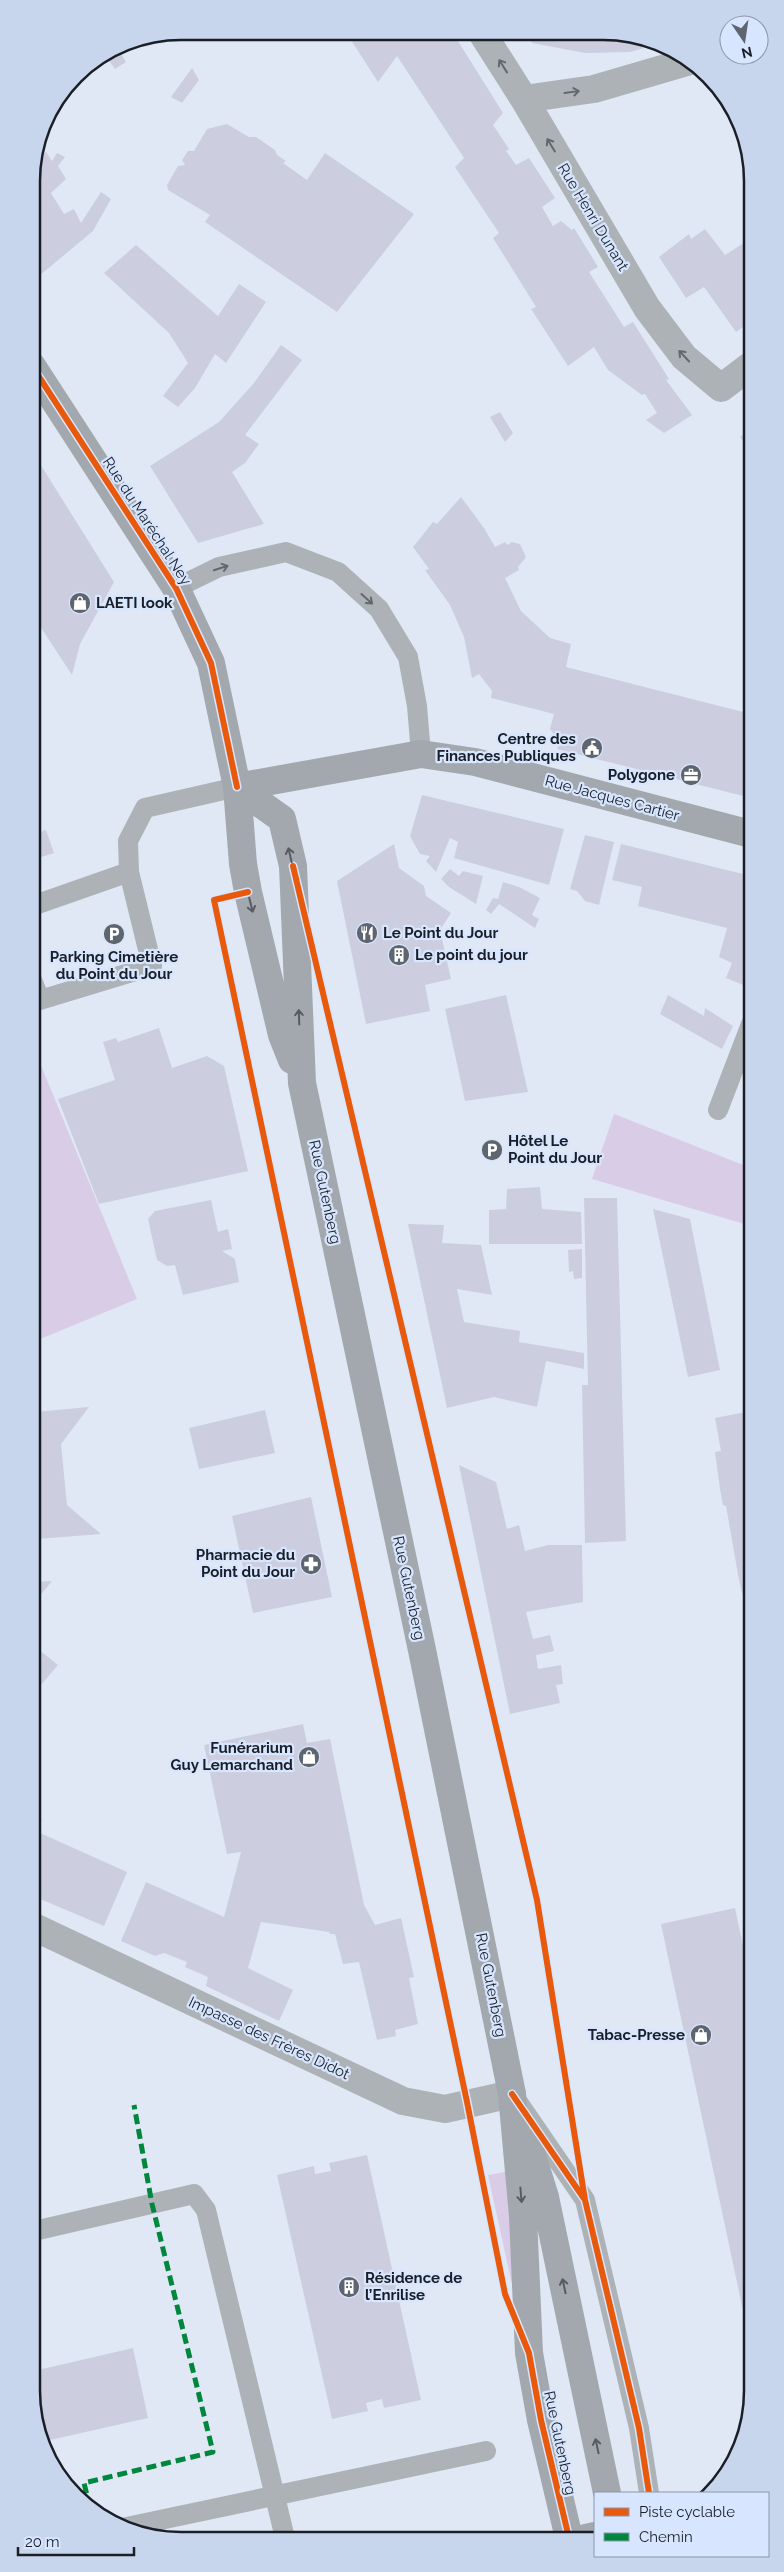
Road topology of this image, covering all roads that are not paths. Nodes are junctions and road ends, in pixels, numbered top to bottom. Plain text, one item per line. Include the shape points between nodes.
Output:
1 (486, 40) edge
2 (681, 64) edge
3 (524, 99) junction
4 (744, 370) edge
5 (40, 378) edge
6 (176, 588) junction
7 (421, 754) junction
8 (237, 787) junction
9 (744, 832) edge
10 (129, 872) junction
11 (40, 903) edge
12 (40, 1000) edge
13 (744, 1042) edge
14 (302, 1083) junction
15 (718, 1110) dead end
16 (40, 1930) edge
17 (512, 2094) junction
18 (40, 2230) edge
19 (486, 2451) dead end
20 (607, 2492) edge
21 (649, 2492) edge
22 (274, 2495) junction
23 (136, 2525) edge
24 (283, 2532) edge
25 (568, 2532) edge

3 -> 1 street, Rue Henri Dunant
3 -> 2 street via 594,89
4 -> 3 street, Rue Henri Dunant via 720,388 684,357 647,308
5 - 6 main road, Rue du Maréchal Ney
6 -> 7 lane via 219,567 286,552 338,572 379,609 408,657
6 - 8 main road, Rue du Maréchal Ney via 211,664
7 - 8 main road, Rue Jacques Cartier
7 - 9 main road, Rue Jacques Cartier via 475,762
8 - 10 lane via 145,808 128,841
8 -> 14 main road, Rue Gutenberg via 248,892 282,1035
14 -> 8 main road, Rue Gutenberg via 293,866 282,820
10 - 11 lane
10 - 12 lane via 152,966
13 - 15 lane
14 - 17 main road, Rue Gutenberg
16 - 17 street, Impasse des Frères Didot via 403,2101 444,2109
20 -> 17 main road, Rue Gutenberg via 545,2197
17 - 21 lane via 584,2200 639,2428
17 -> 25 main road, Rue Gutenberg via 523,2216 529,2353
18 - 22 lane via 194,2194 206,2210
19 - 22 lane
22 - 23 lane
22 - 24 lane

